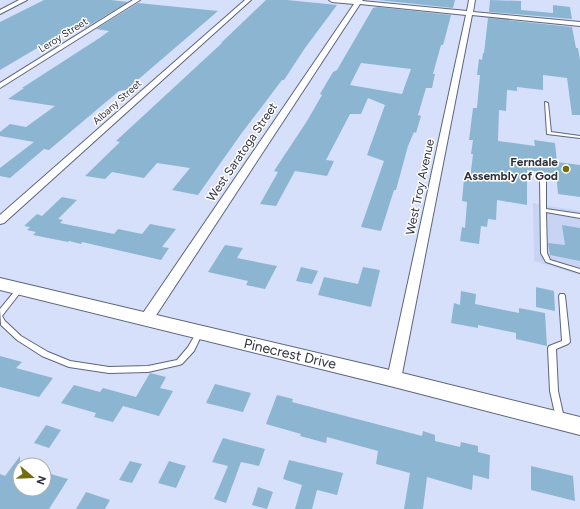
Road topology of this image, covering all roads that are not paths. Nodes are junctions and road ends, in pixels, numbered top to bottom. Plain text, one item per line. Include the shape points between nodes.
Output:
1 (24, 0) edge
2 (137, 0) edge
3 (248, 0) edge
4 (332, 0) edge
5 (472, 0) edge
6 (359, 1) edge
7 (0, 12) edge
8 (469, 13) junction
9 (580, 24) edge
10 (0, 86) edge
11 (546, 103) dead end
12 (580, 137) edge
13 (543, 177) dead end
14 (543, 210) junction
15 (580, 216) edge
16 (0, 221) edge
17 (580, 271) edge
18 (0, 284) edge
19 (20, 289) junction
20 (562, 296) dead end
21 (0, 314) edge
22 (0, 318) edge
23 (146, 319) junction
24 (200, 332) junction
25 (394, 379) junction
26 (561, 422) junction
27 (580, 426) edge

1 - 7 street
2 - 10 street, Leroy Street
3 - 16 street, Albany Street
4 - 6 street
5 - 8 street, West Troy Avenue
6 - 8 street
6 - 23 street, West Saratoga Street
8 - 9 street
8 - 25 street, West Troy Avenue
11 - 12 lane via 550,133
13 - 14 lane
14 - 15 lane
14 - 17 lane via 544,253 548,262
18 - 19 street, Pinecrest Drive
19 - 21 lane
19 - 23 street, Pinecrest Drive
20 - 26 lane via 566,342 552,348 554,391
22 - 24 lane via 19,338 45,354 70,364 109,370 148,369 179,362 191,349
23 - 24 street, Pinecrest Drive
24 - 25 street, Pinecrest Drive
25 - 26 street, Pinecrest Drive
26 - 27 street, Pinecrest Drive

